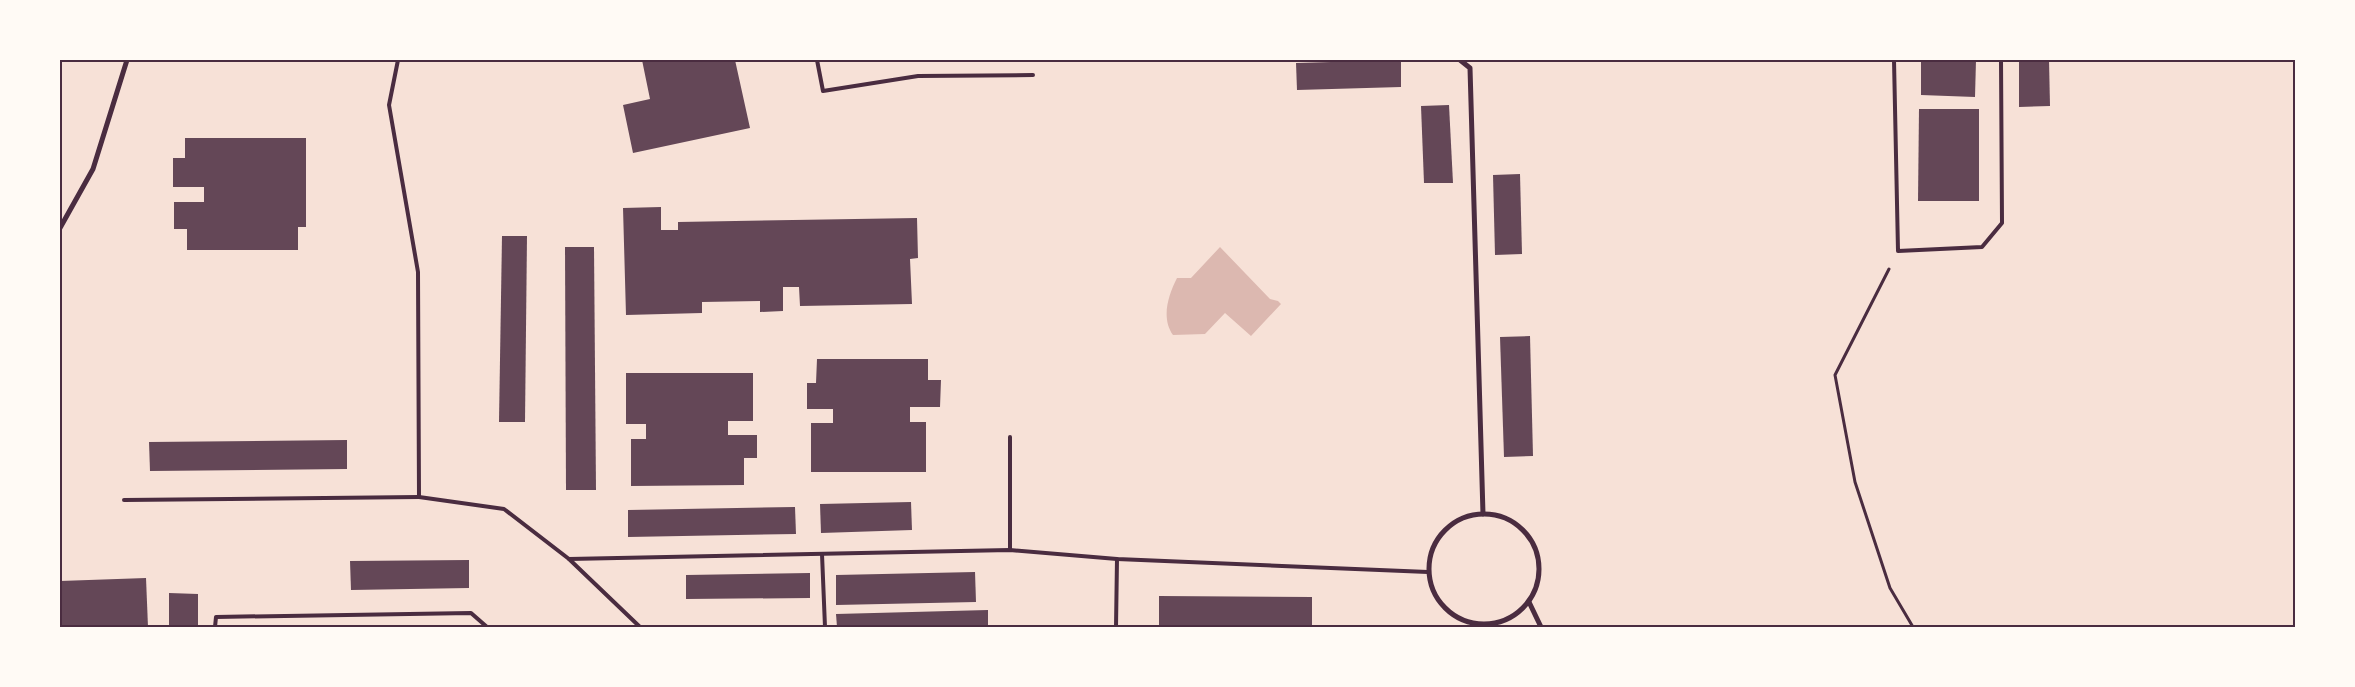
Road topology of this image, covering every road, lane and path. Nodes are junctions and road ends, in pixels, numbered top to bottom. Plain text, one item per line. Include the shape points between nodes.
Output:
1 (127, 60) edge
2 (398, 60) edge
3 (817, 60) edge
4 (1460, 60) edge
5 (1894, 60) edge
6 (2001, 60) edge
7 (1033, 75) dead end
8 (60, 228) edge
9 (1898, 251) junction
10 (1010, 437) dead end
11 (419, 497) junction
12 (124, 500) dead end
13 (1483, 514) junction
14 (1010, 550) junction
15 (822, 554) junction
16 (569, 559) junction
17 (1117, 559) junction
18 (1428, 572) junction
19 (1528, 602) junction
20 (1492, 626) edge
21 (216, 627) edge
22 (487, 627) edge
23 (640, 627) edge
24 (825, 627) edge
25 (1116, 627) edge
26 (1541, 627) edge
27 (1914, 627) edge

1 - 8 street via 93,170
2 - 11 lane via 389,105 418,272
3 - 7 lane via 823,90 918,76
4 - 13 street via 1470,68
5 - 9 lane
6 - 9 lane via 2002,223 1982,247
9 - 27 path via 1835,375 1855,482 1890,588
10 - 14 lane
11 - 12 lane
11 - 16 lane via 504,509
13 - 18 street via 1450,526 1438,538
13 - 19 street via 1500,516 1516,524 1528,536 1536,552 1539,569 1536,586
14 - 15 lane
14 - 17 lane
15 - 16 lane
15 - 24 lane
16 - 23 lane
17 - 18 lane
17 - 25 lane
18 - 20 street via 1442,606 1456,617
19 - 20 street via 1519,612
19 - 26 street
21 - 22 lane via 216,617 471,613

